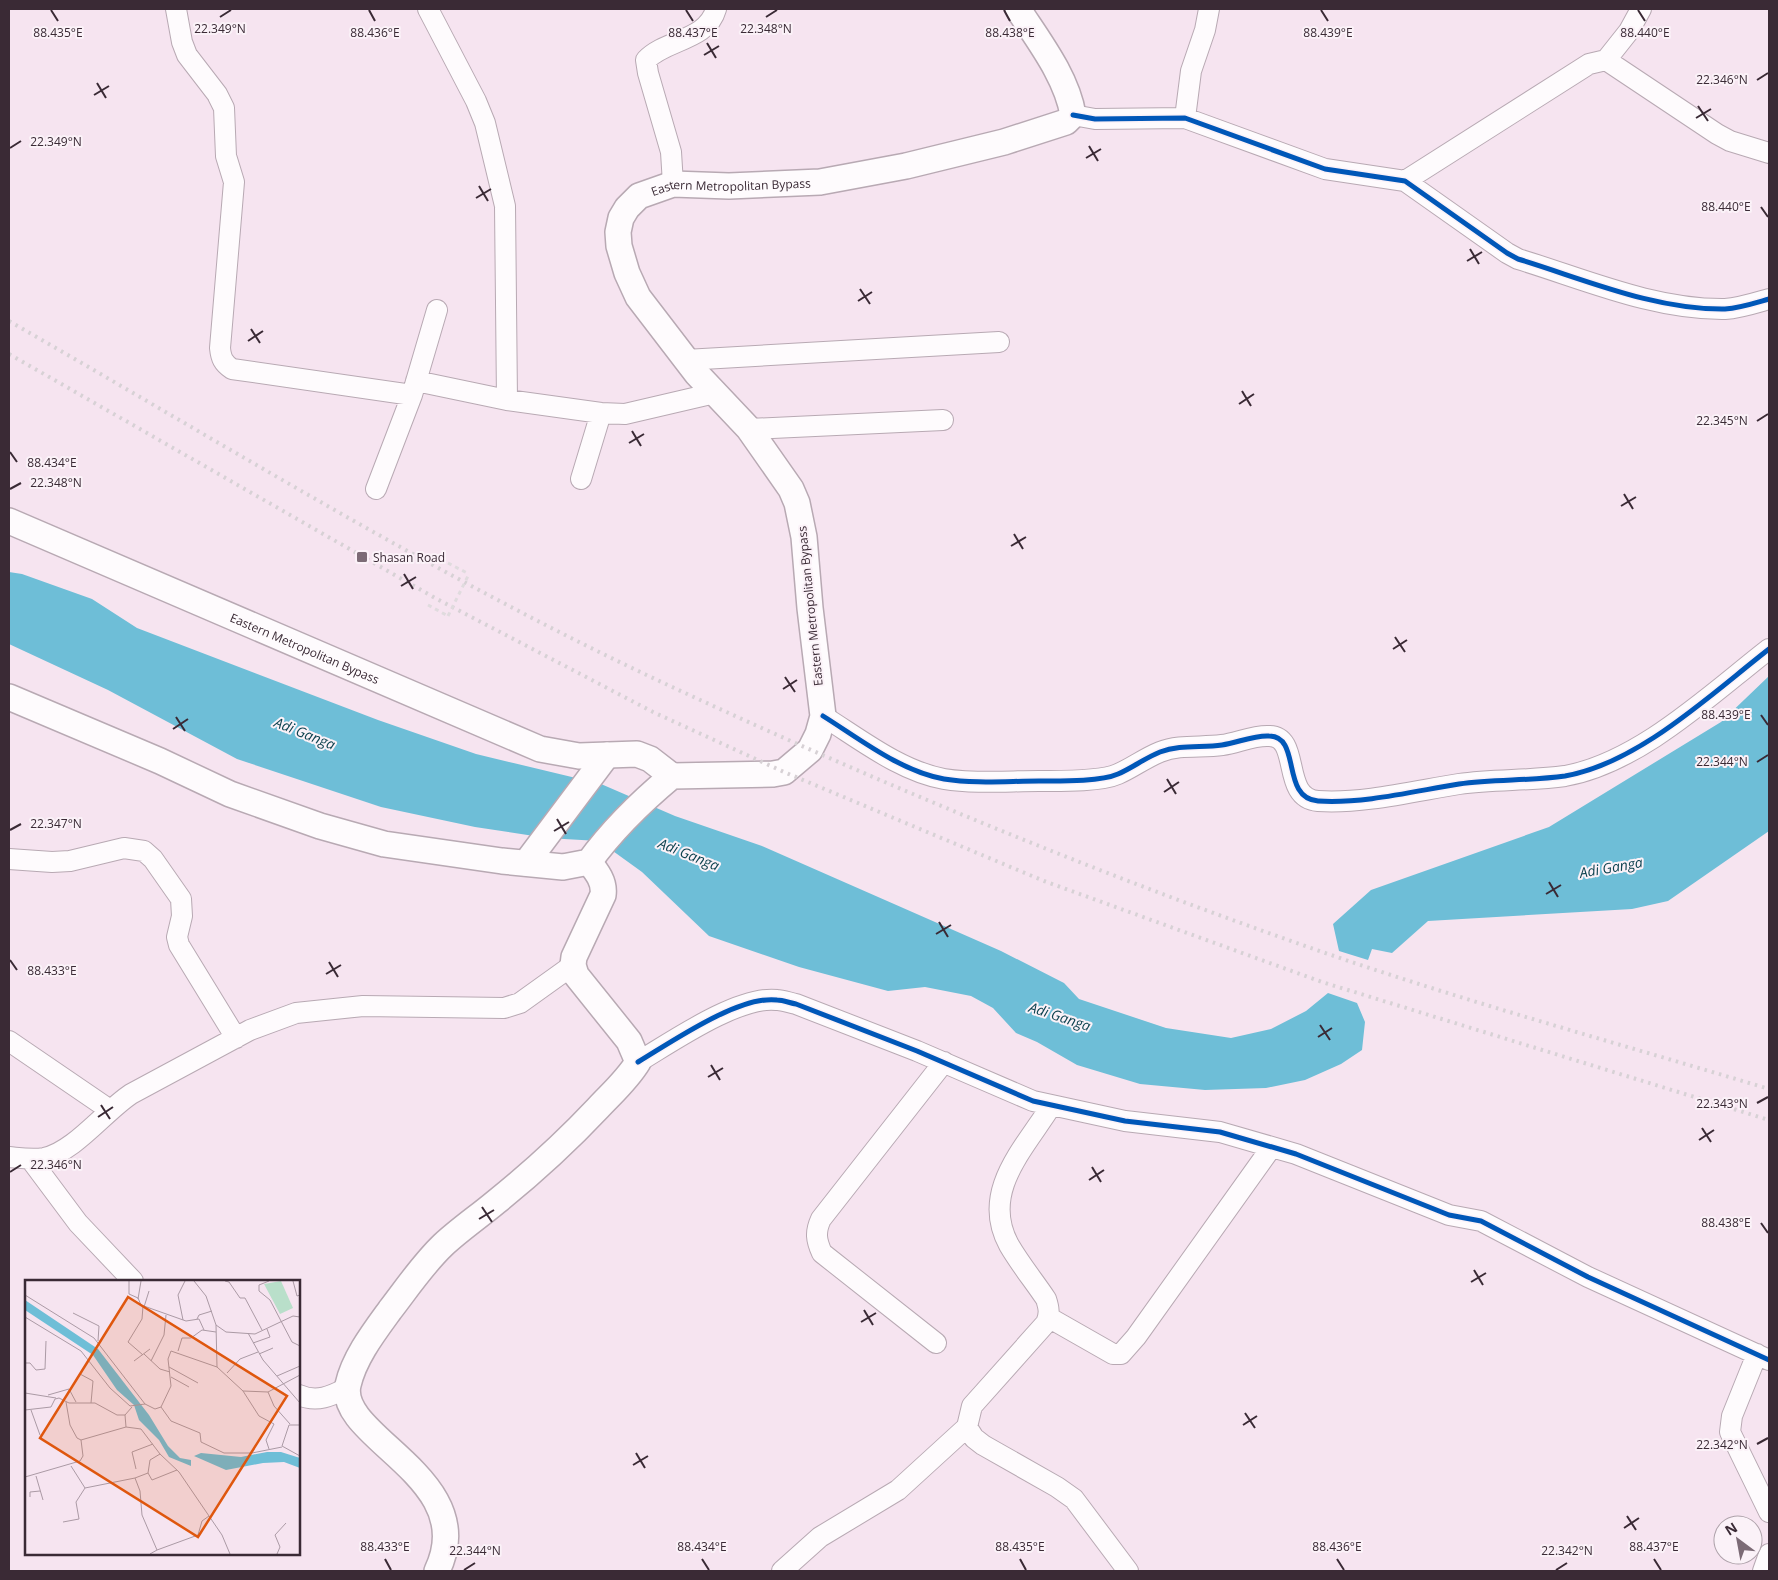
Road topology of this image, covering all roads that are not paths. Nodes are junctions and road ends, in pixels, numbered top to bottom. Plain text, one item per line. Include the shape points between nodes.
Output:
1 (176, 9) edge
2 (428, 9) edge
3 (716, 9) edge
4 (1018, 9) edge
5 (1208, 9) edge
6 (1641, 9) edge
7 (1606, 60) junction
8 (1072, 115) junction
9 (1185, 118) junction
10 (1769, 153) edge
11 (1405, 181) junction
12 (673, 184) junction
13 (1769, 299) edge
14 (437, 310) dead end
15 (999, 342) dead end
16 (685, 360) junction
17 (414, 388) junction
18 (714, 393) junction
19 (507, 400) junction
20 (600, 413) junction
21 (943, 420) dead end
22 (749, 429) junction
23 (581, 479) dead end
24 (376, 489) dead end
25 (9, 520) edge
26 (1769, 649) edge
27 (9, 697) edge
28 (823, 716) junction
29 (602, 761) junction
30 (672, 776) junction
31 (594, 856) junction
32 (9, 859) edge
33 (526, 864) junction
34 (573, 965) junction
35 (236, 1038) junction
36 (9, 1041) edge
37 (638, 1062) junction
38 (944, 1062) junction
39 (1051, 1106) junction
40 (110, 1110) junction
41 (1271, 1148) junction
42 (9, 1157) edge
43 (31, 1160) junction
44 (132, 1280) edge
45 (1048, 1317) junction
46 (936, 1343) dead end
47 (1763, 1357) edge
48 (347, 1388) junction
49 (300, 1395) edge
50 (967, 1426) junction
51 (1769, 1512) edge
52 (1769, 1554) edge
53 (437, 1571) edge
54 (782, 1571) edge
55 (1128, 1571) edge
56 (1763, 1571) edge

1 - 17 street via 187,55 224,108 226,156 234,192 220,348 220,357 225,365 232,369
2 - 19 street via 485,123 505,206
3 - 12 street via 714,16 696,33 660,49 646,60 671,152
4 - 8 main road via 1057,73
5 - 9 street via 1205,30 1191,71
6 - 7 street via 1629,31
7 - 10 street via 1717,134
7 - 11 street via 1589,64
8 - 9 street via 1095,119
8 - 12 main road, Eastern Metropolitan Bypass via 1066,122 1004,142 858,176 783,184
9 - 11 street via 1325,170
11 - 13 street via 1518,259 1667,303 1725,309
12 - 16 main road, Eastern Metropolitan Bypass via 639,196 620,218 618,232 627,273 638,297
14 - 17 street
15 - 16 street
16 - 18 main road, Eastern Metropolitan Bypass
17 - 19 street
17 - 24 street
18 - 20 street via 647,411
18 - 22 main road, Eastern Metropolitan Bypass
19 - 20 street
20 - 23 street
21 - 22 street
22 - 28 main road, Eastern Metropolitan Bypass via 791,489 797,503 804,537
25 - 29 main road, Eastern Metropolitan Bypass via 540,749
26 - 28 street via 1670,725 1607,763 1566,775 1462,784 1377,797 1317,801 1306,798 1296,784 1286,746 1275,736 1266,735 1220,746 1163,751 1110,776 1050,781 967,781 944,779 903,764
27 - 33 main road via 230,794 320,826 384,844
28 - 30 main road, Eastern Metropolitan Bypass via 810,750 779,774
29 - 30 main road, Eastern Metropolitan Bypass via 637,754 650,759
29 - 33 main road
30 - 31 main road via 648,796
31 - 33 main road via 564,867
31 - 34 main road via 604,887 603,895
32 - 35 street via 70,861 124,848 144,851 181,899 182,916 176,936 179,945
34 - 35 street via 520,1003 504,1008 363,1006 325,1009 274,1020
34 - 37 main road via 576,975 629,1041
35 - 40 street via 131,1094
36 - 40 street
37 - 38 street via 723,1013 752,1002 776,999
37 - 48 main road via 623,1082 548,1159 442,1246 378,1326 354,1367
38 - 39 street
38 - 46 street via 816,1230 822,1253
39 - 41 street via 1124,1121 1220,1132
39 - 45 street via 1011,1168 998,1200 1008,1244 1046,1299
40 - 43 street via 68,1146 45,1158
41 - 45 street via 1121,1354 1113,1354
41 - 47 street via 1296,1154 1449,1215 1481,1221 1588,1277
42 - 43 street
43 - 44 street via 78,1223
45 - 50 street via 972,1406
47 - 51 street via 1732,1416 1730,1432
48 - 49 street via 326,1399
48 - 53 main road via 358,1416 413,1471 440,1506 446,1524 446,1546
50 - 54 street via 898,1490 820,1537
50 - 55 street via 983,1445 1074,1499
52 - 56 street

